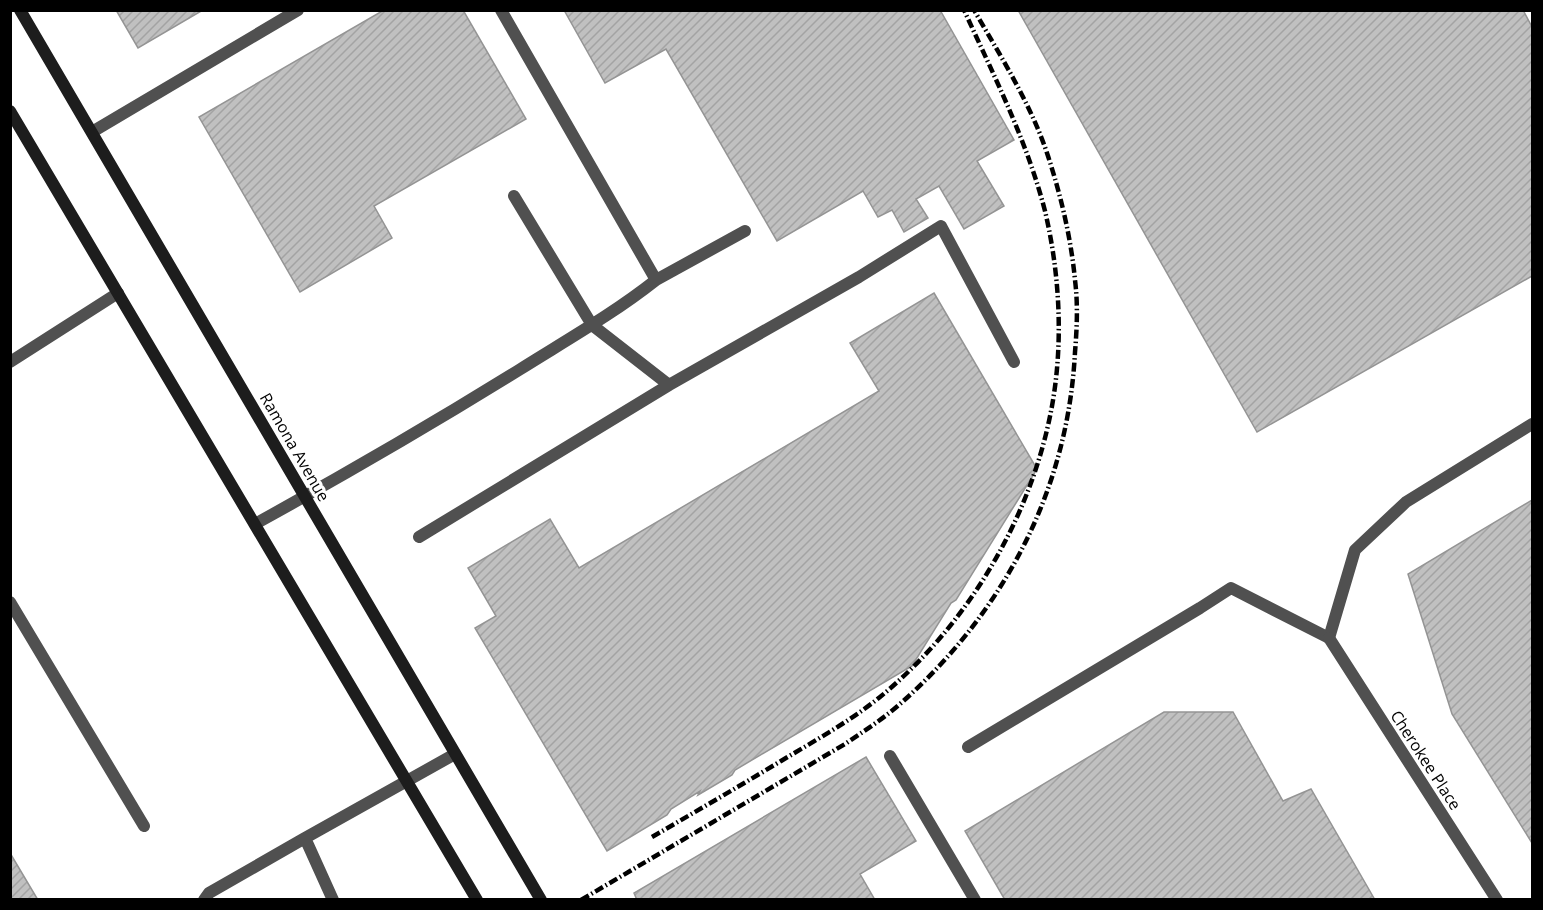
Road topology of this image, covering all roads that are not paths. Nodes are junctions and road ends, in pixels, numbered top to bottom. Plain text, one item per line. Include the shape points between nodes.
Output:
1 (21, 10) edge
2 (298, 10) edge
3 (501, 10) edge
4 (10, 111) edge
5 (92, 132) junction
6 (514, 196) dead end
7 (745, 231) dead end
8 (656, 280) junction
9 (118, 293) junction
10 (592, 325) junction
11 (10, 362) edge
12 (1014, 362) dead end
13 (669, 386) junction
14 (1533, 424) edge
15 (305, 497) junction
16 (255, 524) junction
17 (419, 537) dead end
18 (10, 602) edge
19 (1329, 638) junction
20 (968, 747) dead end
21 (455, 754) junction
22 (890, 756) dead end
23 (406, 782) junction
24 (144, 826) dead end
25 (305, 838) junction
26 (204, 900) edge
27 (333, 900) edge
28 (477, 900) edge
29 (541, 900) edge
30 (975, 900) edge
31 (1497, 900) edge

1 - 5 main road, Ramona Avenue
2 - 5 street
3 - 8 street
4 - 9 main road
5 - 15 main road, Ramona Avenue
6 - 10 street
7 - 8 street
8 - 10 street
9 - 11 street
9 - 16 main road
10 - 13 street
10 - 15 street
12 - 13 street via 941,226
13 - 17 street
14 - 19 street via 1406,502 1354,550
15 - 16 street
15 - 21 main road, Ramona Avenue
16 - 23 main road
18 - 24 street
19 - 20 street via 1231,588
19 - 31 street, Cherokee Place
21 - 23 street
21 - 29 main road, Ramona Avenue
22 - 30 street
23 - 25 street
23 - 28 main road
25 - 26 street via 209,893
25 - 27 street

